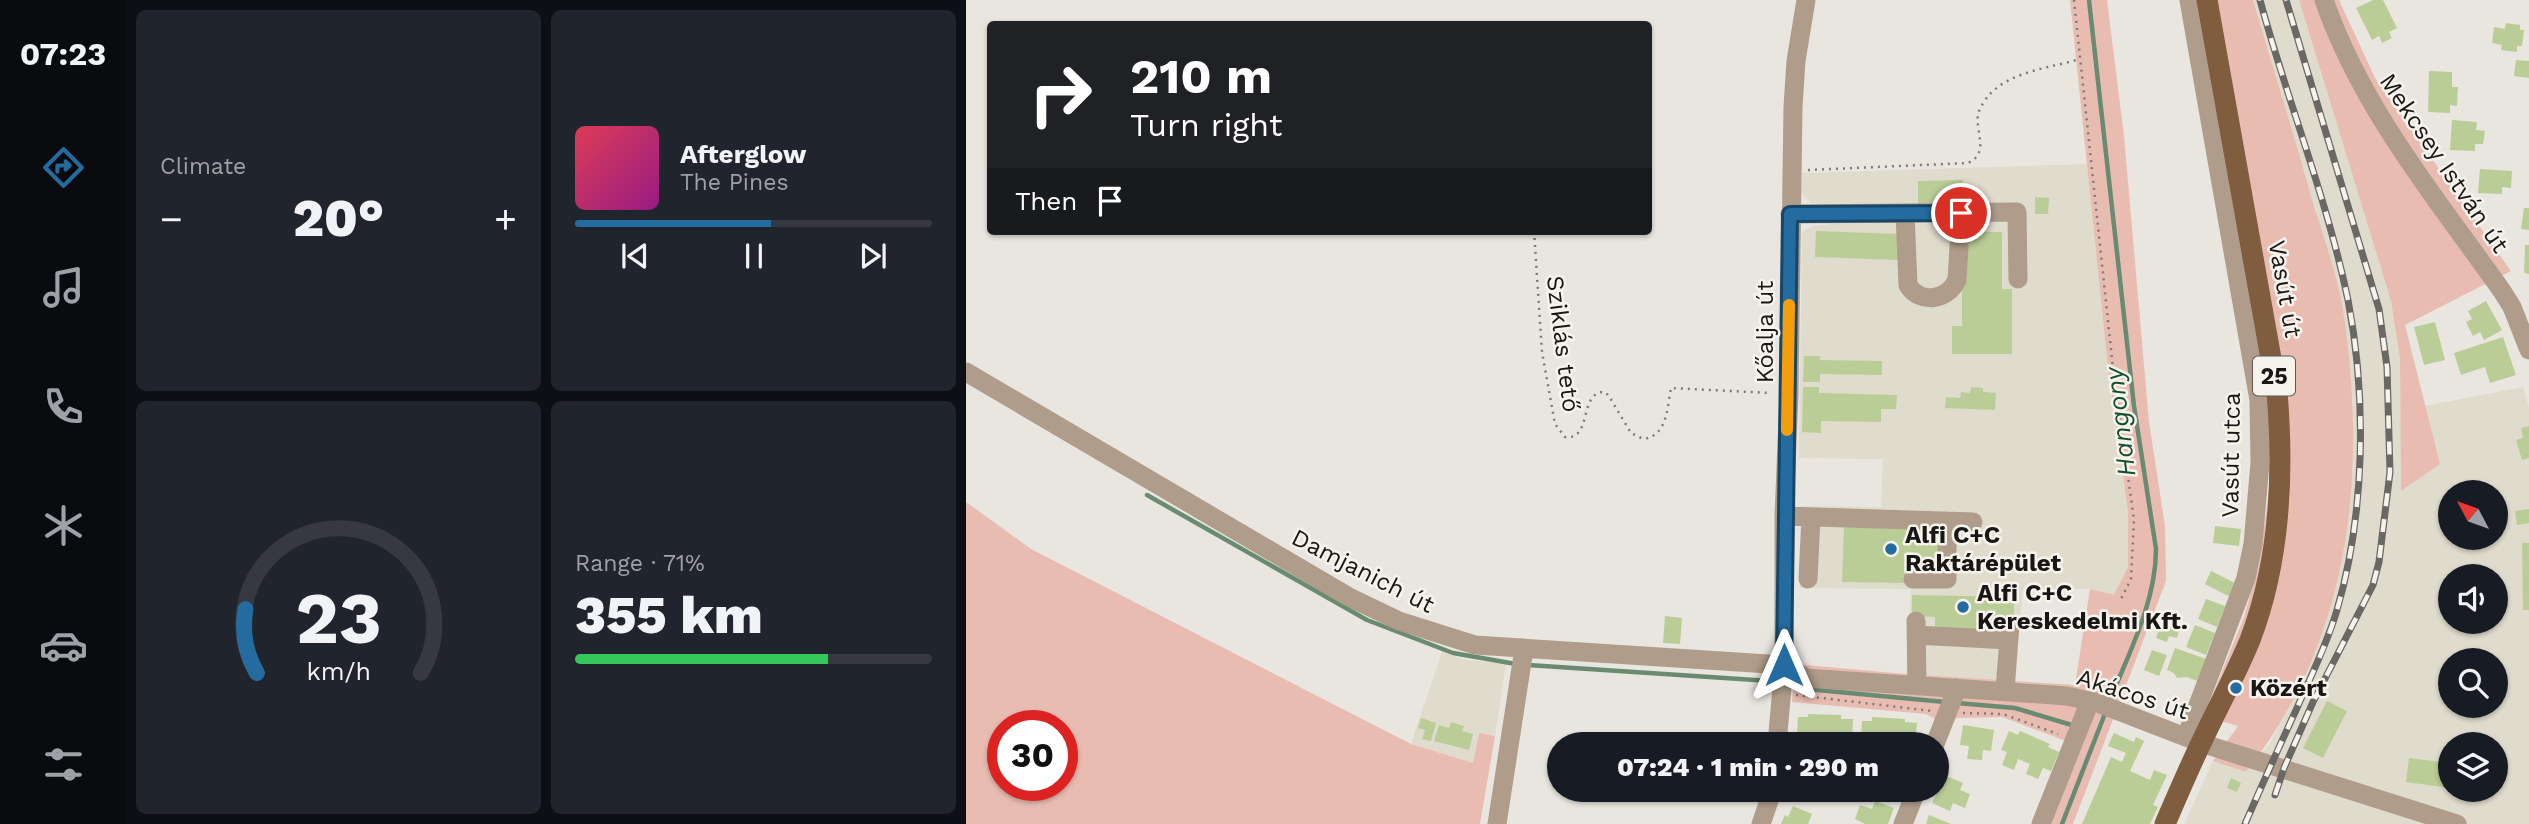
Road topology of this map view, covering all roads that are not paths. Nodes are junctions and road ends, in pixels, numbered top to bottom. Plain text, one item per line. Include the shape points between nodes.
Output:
1 (1806, 0) edge
2 (2189, 0) edge
3 (2207, 0) edge
4 (2324, 0) edge
5 (1905, 213) junction
6 (1961, 213) junction
7 (1790, 214) junction
8 (2018, 279) dead end
9 (2529, 351) edge
10 (966, 372) edge
11 (1784, 516) junction
12 (1811, 517) junction
13 (1947, 521) junction
14 (1973, 522) dead end
15 (1808, 579) dead end
16 (1913, 579) dead end
17 (1522, 660) junction
18 (1784, 665) junction
19 (1917, 685) junction
20 (2005, 691) junction
21 (1953, 697) junction
22 (2086, 715) junction
23 (1778, 732) edge
24 (1940, 732) edge
25 (2193, 740) junction
26 (1768, 802) edge
27 (1912, 802) edge
28 (1497, 824) edge
29 (1760, 824) edge
30 (1903, 824) edge
31 (2042, 824) edge
32 (2165, 824) edge
33 (2457, 824) edge

1 - 7 street, Kőalja út via 1796,61
2 - 25 street, Vasút utca via 2259,400 2260,463 2246,578
3 - 25 main road, Vasút út / 25 via 2277,392 2280,453 2277,517 2250,639
4 - 9 street, Mekcsey István út via 2377,112 2502,291
5 - 6 street
5 - 6 street via 1908,285 1915,294 1928,298 1944,295 1957,280
5 - 7 street
6 - 8 street via 2017,212
7 - 11 street, Kőalja út
10 - 17 street, Damjanich út via 1361,603 1399,621
11 - 12 street
11 - 18 street, Kőalja út
12 - 13 street
12 - 15 street
13 - 14 street
13 - 16 street via 1947,579
17 - 18 street, Damjanich út
17 - 28 street
18 - 19 street, Akácos út via 1806,678
18 - 23 street, Kőalja út
19 - 20 street via 1916,628 2010,632
19 - 21 street, Akácos út
20 - 21 street, Akácos út
20 - 22 street, Akácos út via 2067,696
21 - 24 street
22 - 25 street, Akácos út via 2118,711
22 - 31 street
25 - 32 main road, 25
25 - 33 street, Akácos út
26 - 29 street
27 - 30 street

